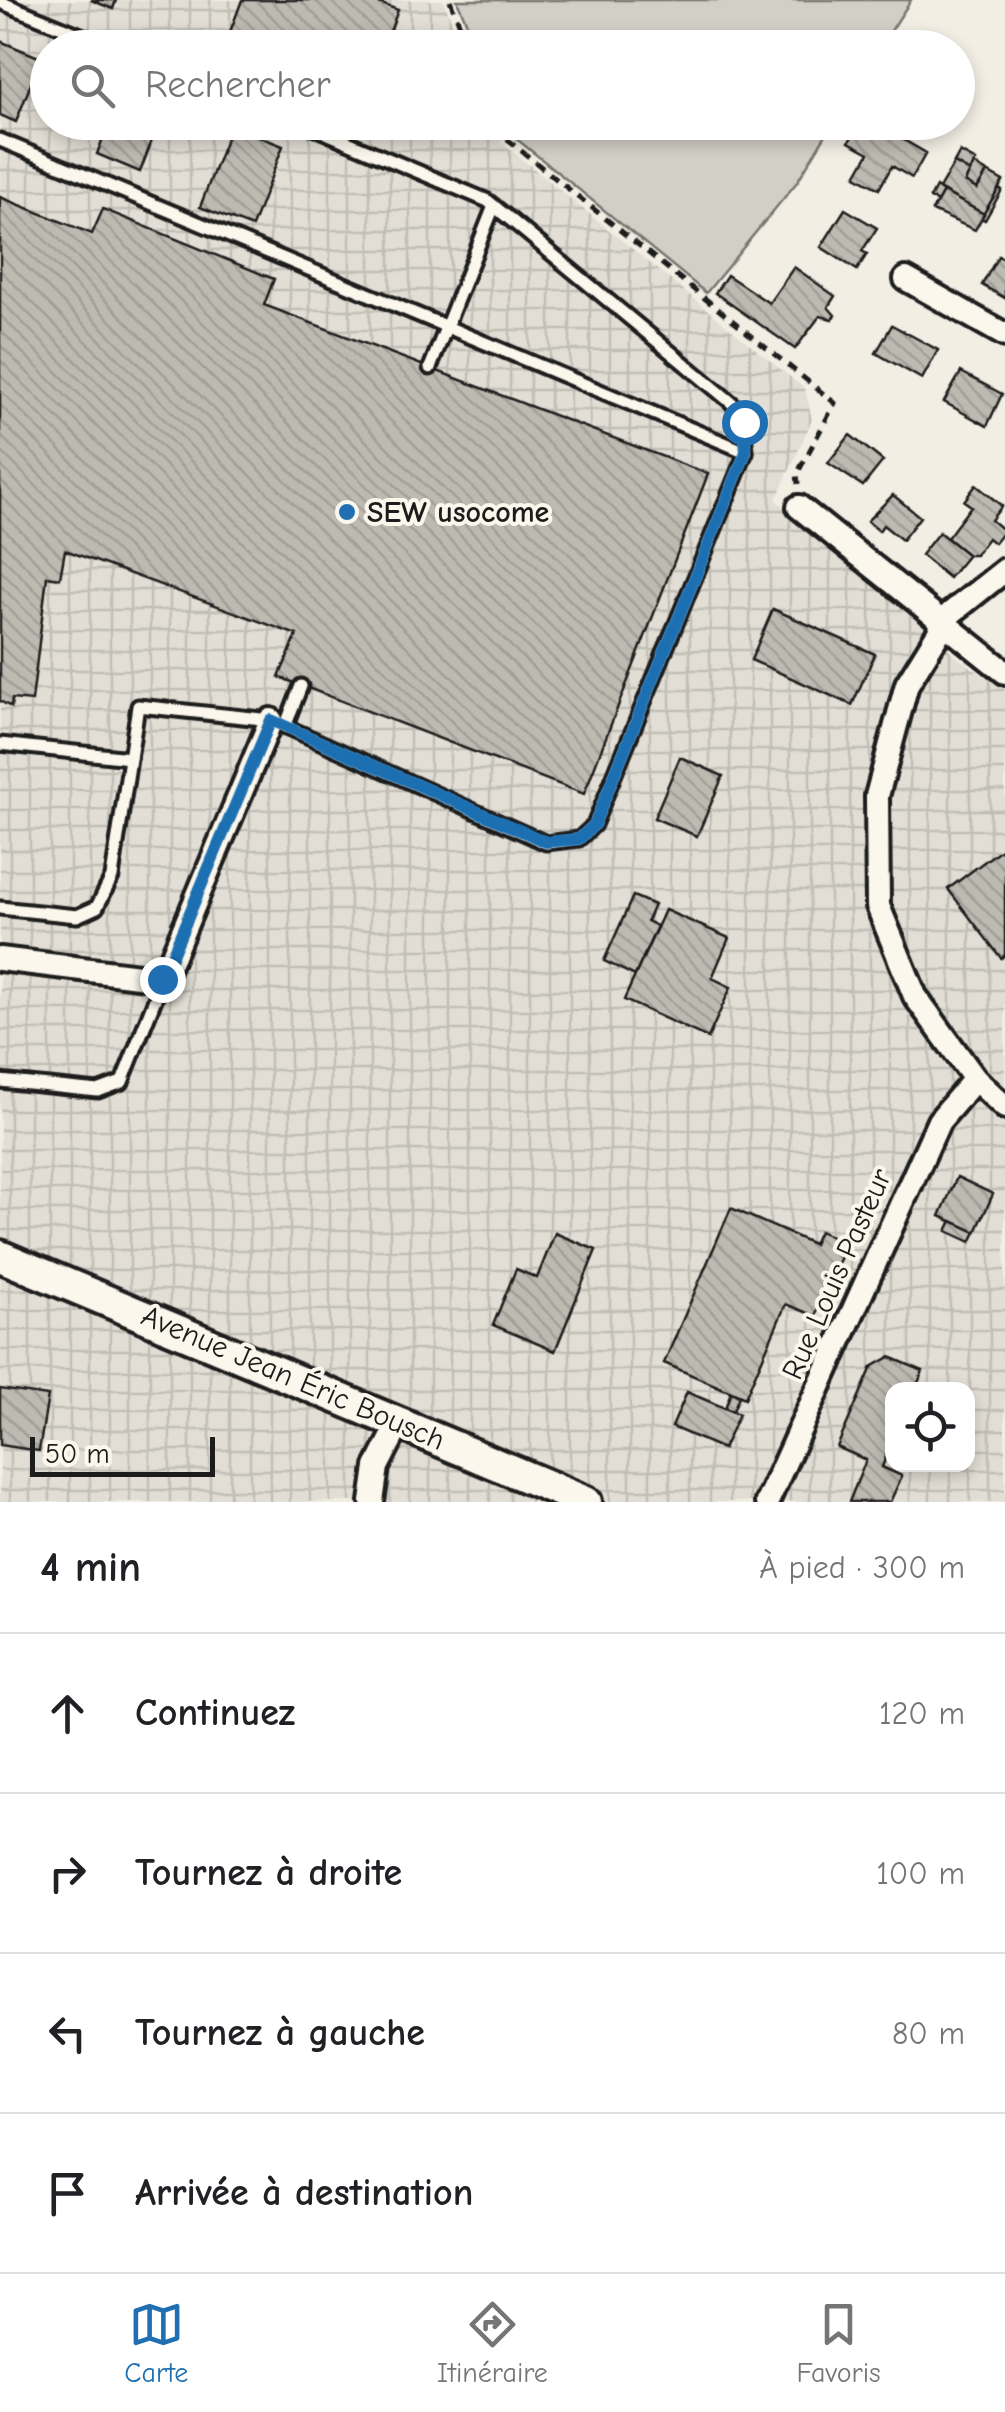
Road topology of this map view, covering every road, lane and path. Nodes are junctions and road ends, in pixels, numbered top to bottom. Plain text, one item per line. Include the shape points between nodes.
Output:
1 (450, 0) edge
2 (0, 2) edge
3 (69, 30) edge
4 (462, 30) edge
5 (0, 140) edge
6 (345, 140) edge
7 (507, 140) edge
8 (494, 206) junction
9 (906, 280) dead end
10 (446, 327) junction
11 (1005, 335) edge
12 (430, 368) dead end
13 (746, 452) junction
14 (799, 507) joint
15 (1005, 570) edge
16 (945, 623) junction
17 (1005, 672) edge
18 (301, 686) dead end
19 (278, 724) junction
20 (0, 744) edge
21 (130, 758) junction
22 (0, 908) edge
23 (0, 959) edge
24 (162, 979) junction
25 (975, 1079) junction
26 (0, 1082) edge
27 (1005, 1107) edge
28 (0, 1256) edge
29 (400, 1422) junction
30 (372, 1502) edge
31 (586, 1502) edge
32 (767, 1502) edge

1 - 4 path
2 - 3 lane
5 - 10 lane
6 - 8 lane
7 - 14 path via 835,403 797,474
8 - 10 lane
8 - 13 lane via 732,403 744,422
9 - 11 street
10 - 12 lane
10 - 13 lane
13 - 19 lane via 594,825 579,839 546,842
14 - 16 street
15 - 16 street
16 - 17 street
16 - 25 street via 907,684 877,796 878,906 915,996
18 - 19 lane
19 - 21 lane via 138,706
19 - 24 street
20 - 21 lane
21 - 22 lane via 112,877 97,907 77,916
23 - 24 street
24 - 26 lane via 122,1082 98,1091
25 - 27 street
25 - 32 street, Rue Louis Pasteur via 939,1121
28 - 29 main road, Avenue Jean Éric Bousch
29 - 30 street via 377,1467
29 - 31 main road, Avenue Jean Éric Bousch

